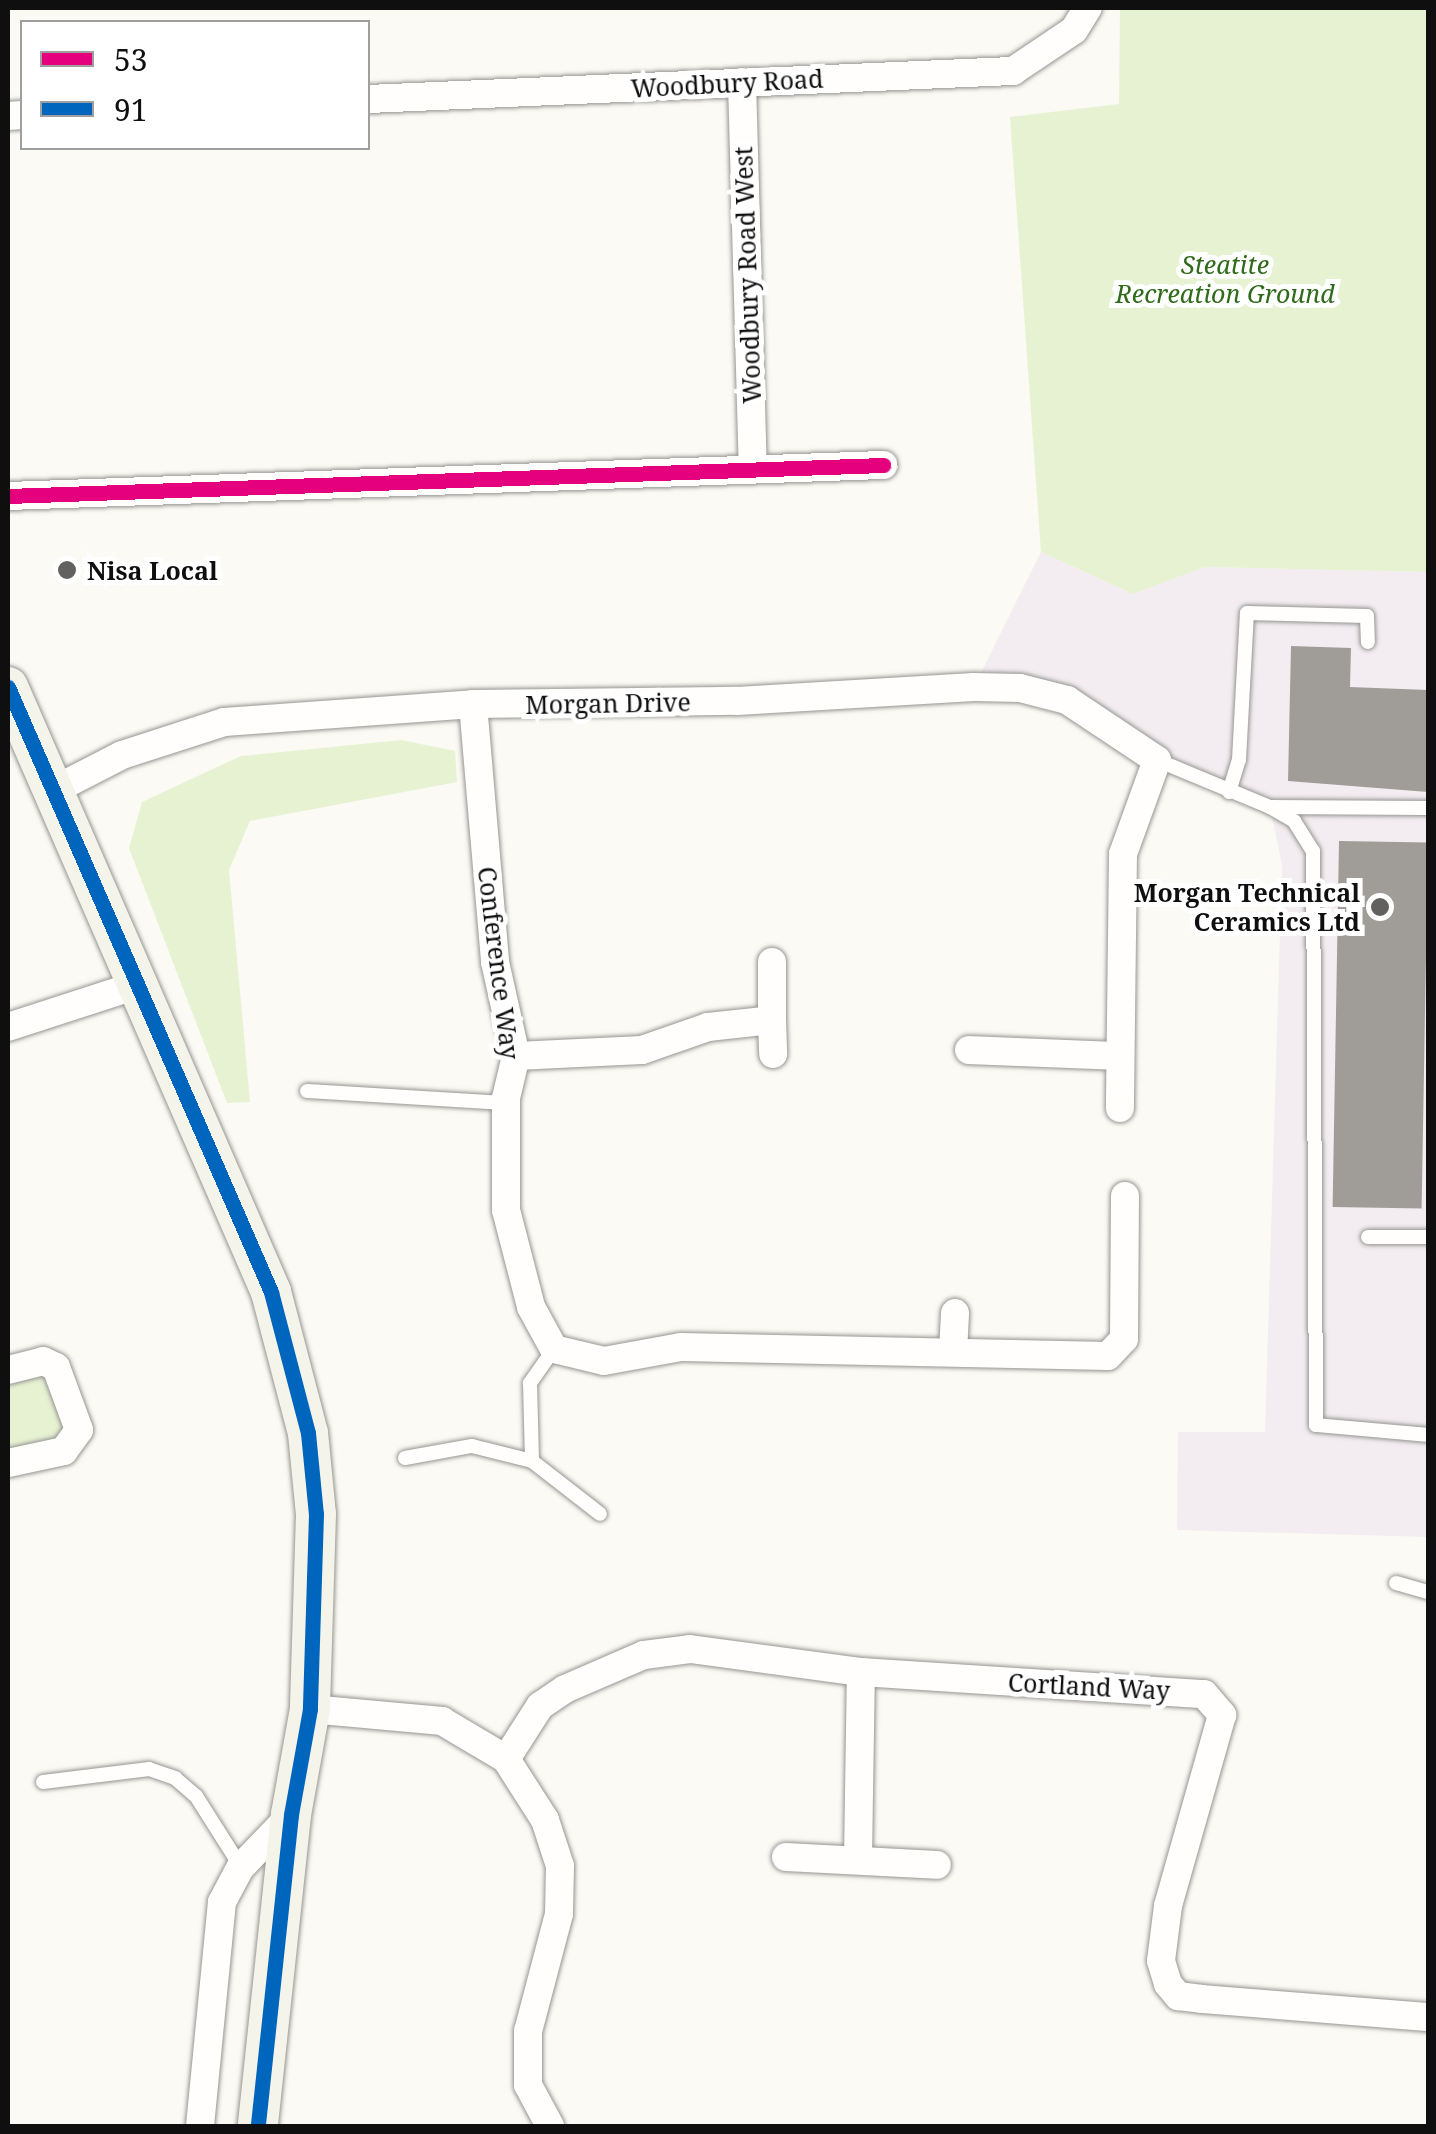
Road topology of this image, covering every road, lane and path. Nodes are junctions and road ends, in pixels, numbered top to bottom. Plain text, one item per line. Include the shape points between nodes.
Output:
1 (1080, 19) edge
2 (742, 82) junction
3 (370, 99) edge
4 (883, 465) dead end
5 (753, 467) junction
6 (8, 496) edge
7 (1368, 642) dead end
8 (8, 687) edge
9 (473, 704) junction
10 (1157, 760) junction
11 (54, 790) junction
12 (1228, 792) junction
13 (1270, 807) junction
14 (1428, 808) edge
15 (772, 962) dead end
16 (137, 985) junction
17 (772, 1020) junction
18 (8, 1026) edge
19 (969, 1050) dead end
20 (773, 1054) dead end
21 (516, 1056) junction
22 (1120, 1056) junction
23 (308, 1091) dead end
24 (506, 1104) junction
25 (1120, 1108) dead end
26 (1125, 1196) dead end
27 (1428, 1236) edge
28 (1368, 1237) dead end
29 (955, 1313) dead end
30 (554, 1349) junction
31 (953, 1352) junction
32 (8, 1370) edge
33 (1428, 1435) edge
34 (404, 1458) dead end
35 (532, 1460) junction
36 (8, 1464) edge
37 (600, 1514) dead end
38 (1396, 1583) dead end
39 (1428, 1592) edge
40 (861, 1672) junction
41 (310, 1710) junction
42 (506, 1760) junction
43 (43, 1782) dead end
44 (291, 1815) junction
45 (786, 1857) dead end
46 (858, 1857) junction
47 (937, 1865) dead end
48 (241, 1866) junction
49 (1428, 2018) edge
50 (200, 2126) edge
51 (258, 2126) edge
52 (550, 2126) edge

1 - 2 street, Woodbury Road via 1012,70
2 - 3 street, Woodbury Road
2 - 5 street, Woodbury Road West
4 - 5 street
5 - 6 street
7 - 12 lane via 1367,616 1247,613 1238,760
8 - 11 main road
9 - 10 street, Morgan Drive via 1020,688 1066,700
9 - 11 street, Morgan Drive via 224,722 122,755
9 - 21 street, Conference Way via 495,962
10 - 12 lane
10 - 22 street via 1123,854
11 - 16 main road
12 - 13 lane
13 - 14 lane
13 - 33 lane via 1294,821 1313,852 1316,1425
15 - 17 street
16 - 18 street
16 - 41 main road via 222,1172 291,1354 316,1514
17 - 20 street
17 - 21 street via 708,1026 642,1050
19 - 22 street
21 - 24 street, Conference Way
22 - 25 street
23 - 24 lane
24 - 30 street, Conference Way via 506,1210 531,1307
26 - 31 street via 1124,1339 1108,1356
27 - 28 lane
29 - 31 street
30 - 31 street via 604,1361 681,1347
30 - 35 lane via 530,1383
32 - 36 street via 43,1361 56,1367 78,1430 64,1451
34 - 35 lane via 472,1446
35 - 37 lane
38 - 39 lane
40 - 42 street, Cortland Way via 690,1649 644,1654 540,1706
40 - 46 street
40 - 49 street, Cortland Way via 1204,1694 1222,1715 1168,1906 1161,1961 1168,1984 1178,1996
41 - 42 street via 442,1720
41 - 44 main road
42 - 52 street via 545,1820 560,1866 559,1914 528,2032 528,2085
43 - 48 lane via 150,1769 176,1778 196,1796
44 - 48 street
44 - 51 main road
45 - 46 street
46 - 47 street
48 - 50 street via 222,1902

